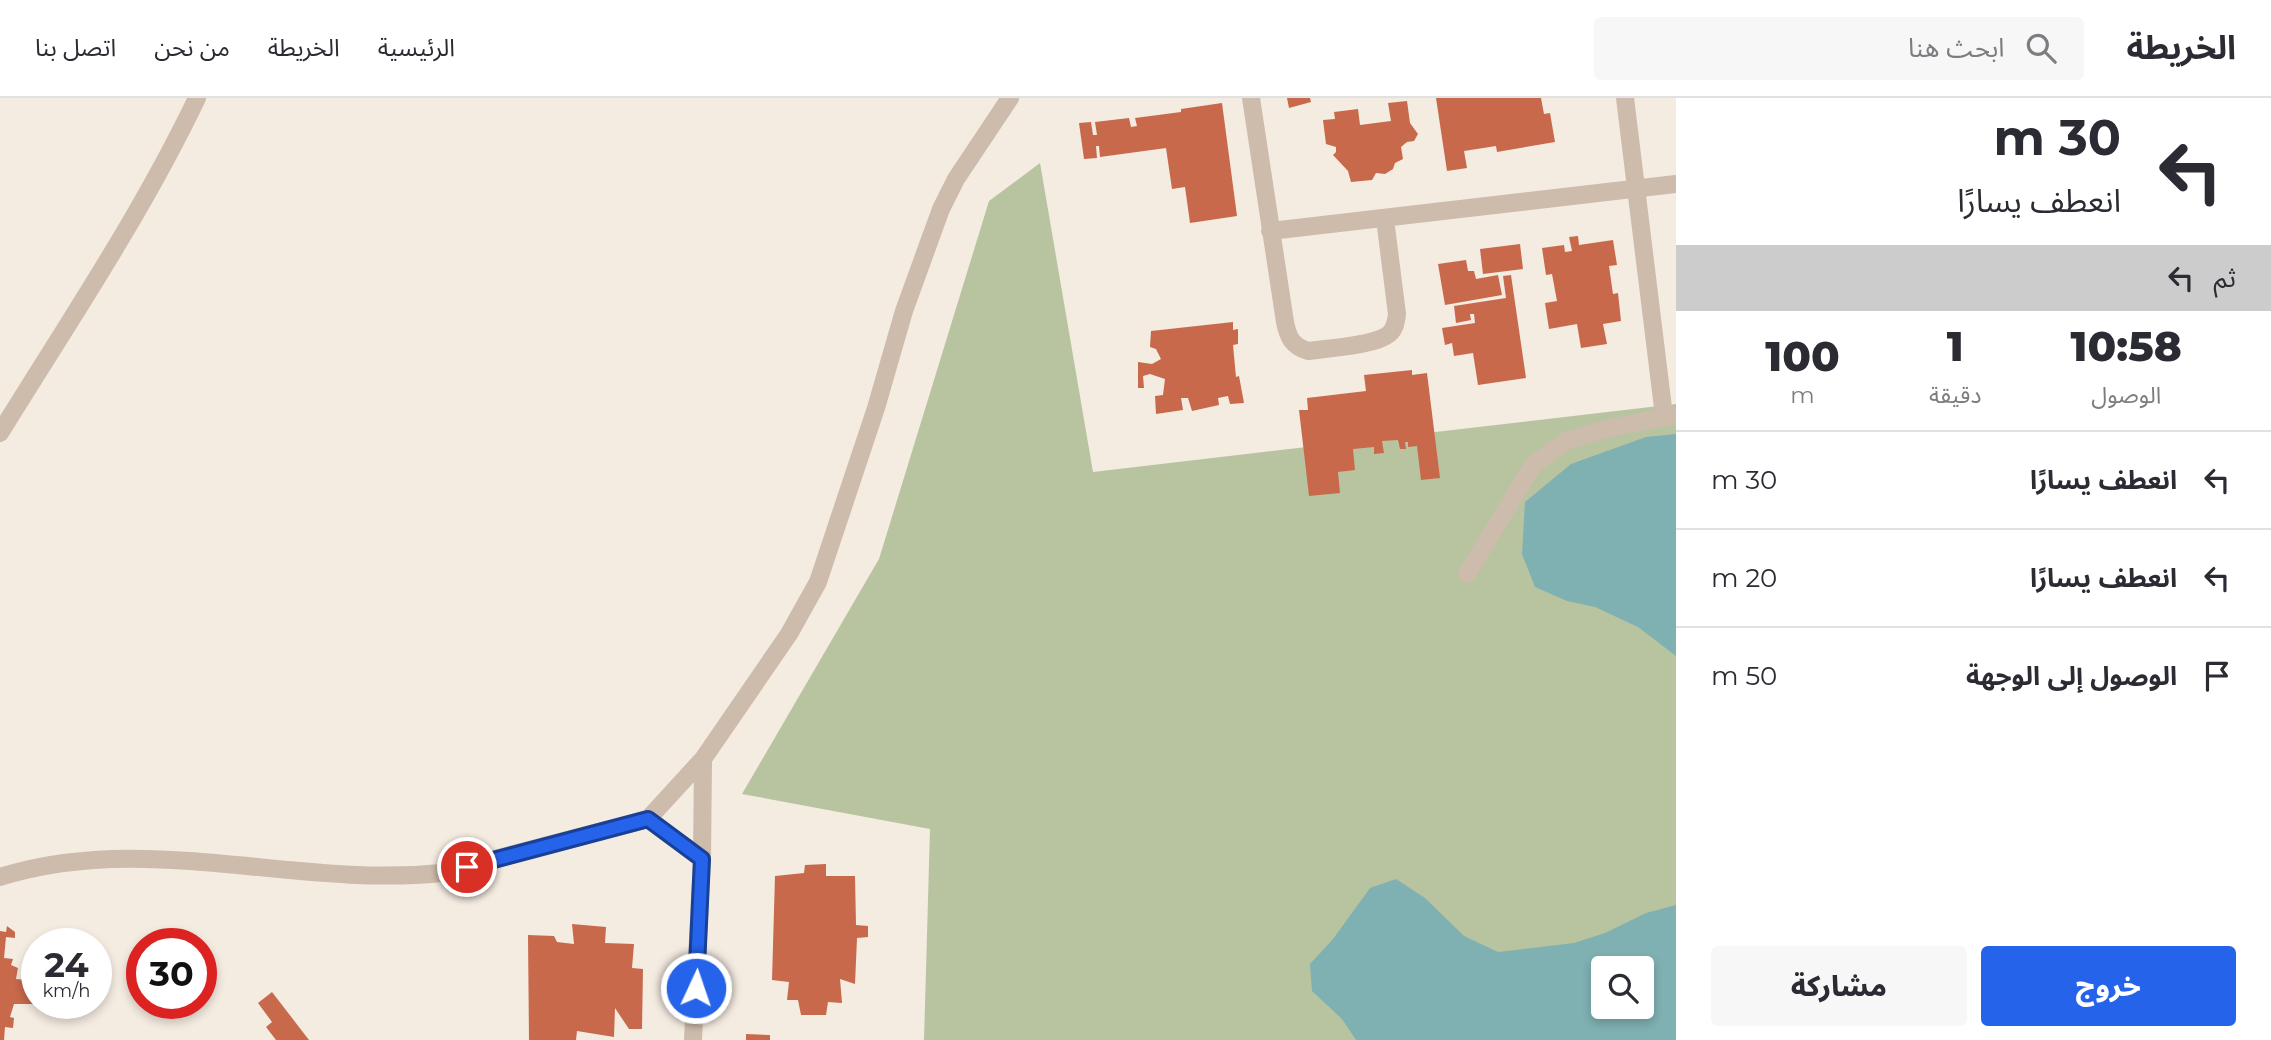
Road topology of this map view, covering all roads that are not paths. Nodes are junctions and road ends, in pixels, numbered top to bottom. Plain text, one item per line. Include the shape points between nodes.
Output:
1 (197, 98) edge
2 (1010, 98) edge
3 (1251, 98) edge
4 (1625, 98) edge
5 (1676, 184) edge
6 (1637, 188) junction
7 (1385, 219) junction
8 (1270, 231) junction
9 (1670, 415) edge
10 (0, 433) edge
11 (1467, 574) dead end
12 (703, 759) junction
13 (648, 819) junction
14 (702, 859) junction
15 (0, 877) edge
16 (694, 1040) edge

1 - 10 street via 134,214
2 - 12 street via 941,209 818,582 789,634
3 - 8 street
4 - 6 street
5 - 6 street
6 - 7 street
6 - 9 street
7 - 8 street
7 - 8 street via 1396,324 1376,341 1308,351 1297,348 1288,333
9 - 11 street via 1566,441 1533,465
12 - 13 street
12 - 14 street
13 - 14 street
13 - 15 street via 414,876 131,858 53,865
14 - 16 street

